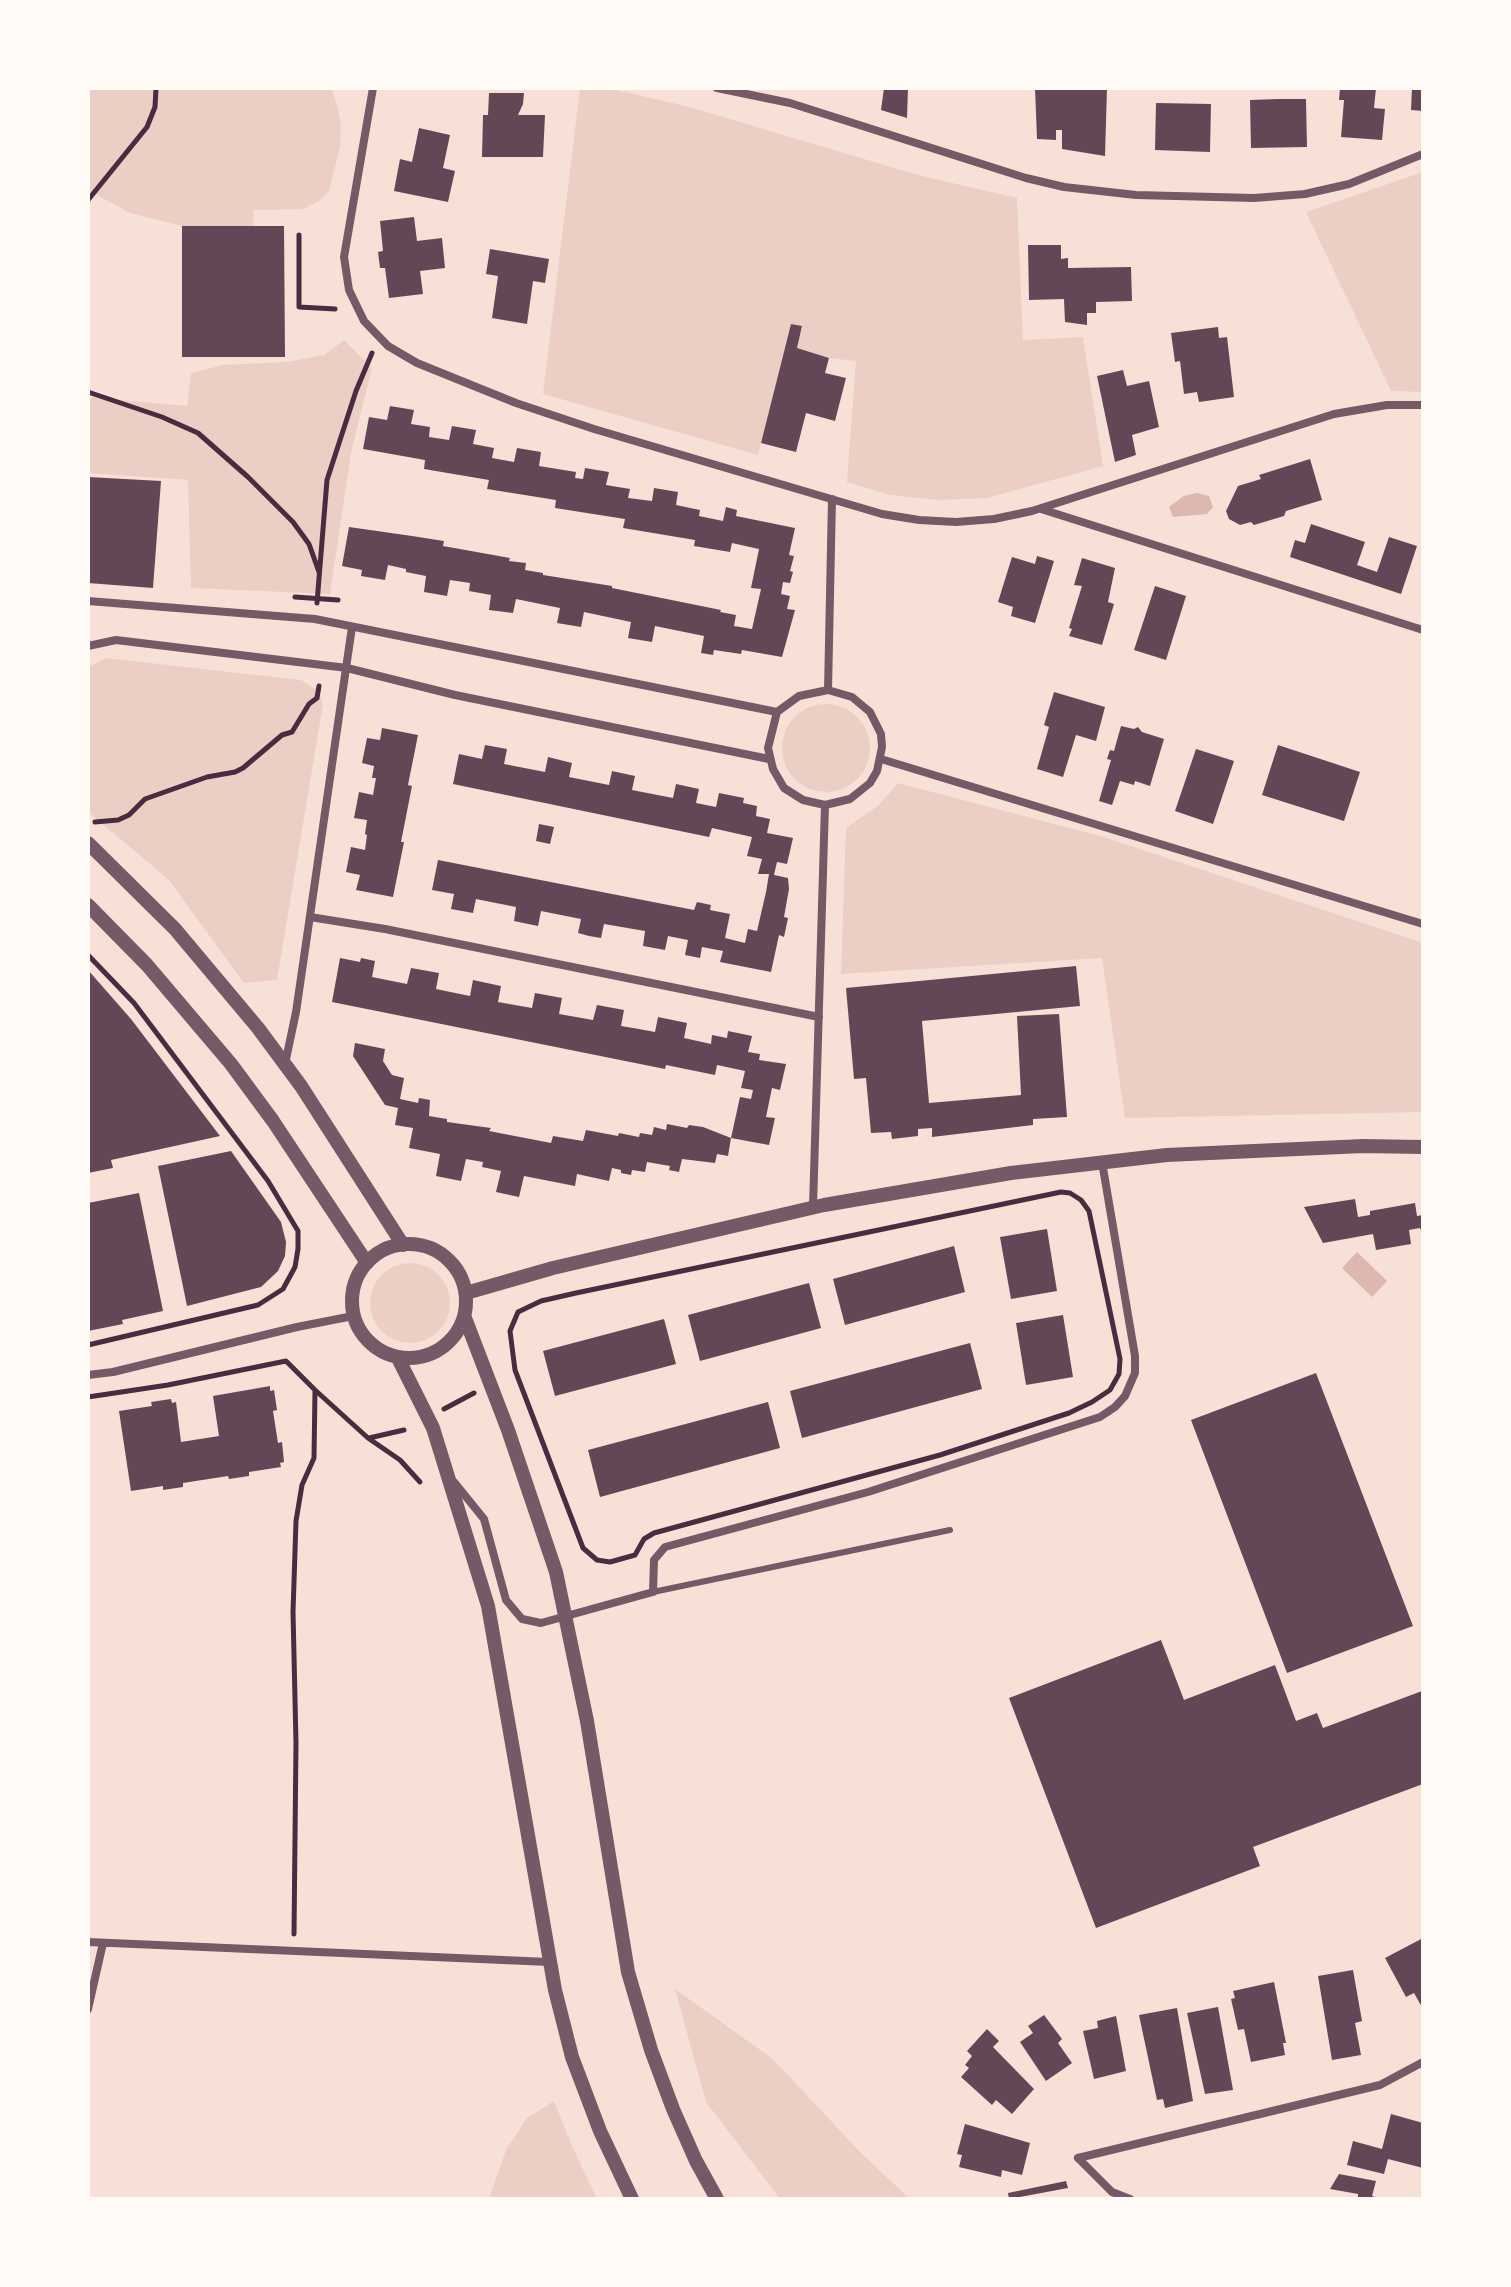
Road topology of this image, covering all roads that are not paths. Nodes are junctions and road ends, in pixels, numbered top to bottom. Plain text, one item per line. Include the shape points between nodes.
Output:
1 (373, 88) edge
2 (717, 88) edge
3 (1423, 154) edge
4 (1423, 405) edge
5 (832, 499) junction
6 (1040, 509) junction
7 (88, 601) edge
8 (352, 627) junction
9 (1423, 630) edge
10 (88, 646) edge
11 (347, 668) junction
12 (828, 690) junction
13 (777, 712) junction
14 (769, 759) junction
15 (881, 759) junction
16 (825, 805) junction
17 (88, 843) edge
18 (88, 905) edge
19 (310, 917) junction
20 (1423, 924) edge
21 (819, 1017) junction
22 (285, 1065) junction
23 (1423, 1147) edge
24 (1102, 1162) junction
25 (813, 1207) junction
26 (403, 1245) junction
27 (367, 1263) junction
28 (466, 1293) junction
29 (353, 1316) junction
30 (465, 1318) junction
31 (398, 1358) junction
32 (88, 1375) edge
33 (448, 1475) junction
34 (950, 1530) dead end
35 (653, 1592) junction
36 (567, 1616) junction
37 (88, 1942) edge
38 (103, 1943) junction
39 (549, 1962) junction
40 (88, 2009) edge
41 (1423, 2062) edge
42 (632, 2199) edge
43 (717, 2199) edge
44 (1130, 2199) edge

1 - 5 street via 344,268 359,311 388,346 516,403
2 - 3 street via 790,103 1026,178 1136,195 1305,194 1349,184
4 - 6 street via 1334,414
5 - 6 street via 900,518 938,521 994,519
5 - 12 street
6 - 9 street
7 - 8 street via 315,619
8 - 11 street
8 - 13 street
10 - 11 street via 116,640
11 - 14 street
11 - 19 street
12 - 13 street via 799,696
12 - 15 street via 852,697 870,712 881,734
13 - 14 street
14 - 16 street via 784,788
15 - 16 street via 861,792
15 - 20 street
16 - 21 street
17 - 22 street via 175,929
18 - 27 street via 231,1064
19 - 21 street
19 - 22 street
21 - 25 street
22 - 26 street
23 - 24 street
24 - 25 street
24 - 35 street via 1135,1356 1131,1386 1115,1407 1081,1425 955,1465 665,1547 654,1560
25 - 28 street via 525,1274
26 - 27 street via 390,1247
26 - 28 street via 420,1245 447,1258
27 - 29 street via 353,1291
28 - 30 street
29 - 31 street via 365,1338
29 - 32 street
30 - 31 street via 439,1351 422,1358
30 - 36 street via 508,1430
31 - 33 street via 433,1428
33 - 36 street via 484,1519 506,1600 522,1619 541,1623
33 - 39 street via 488,1606
34 - 35 lane
35 - 36 street
36 - 43 street via 628,1972 673,2109
37 - 38 street
38 - 39 street
38 - 40 street
39 - 42 street via 572,2057
41 - 44 street via 1380,2085 1078,2158 1112,2192

